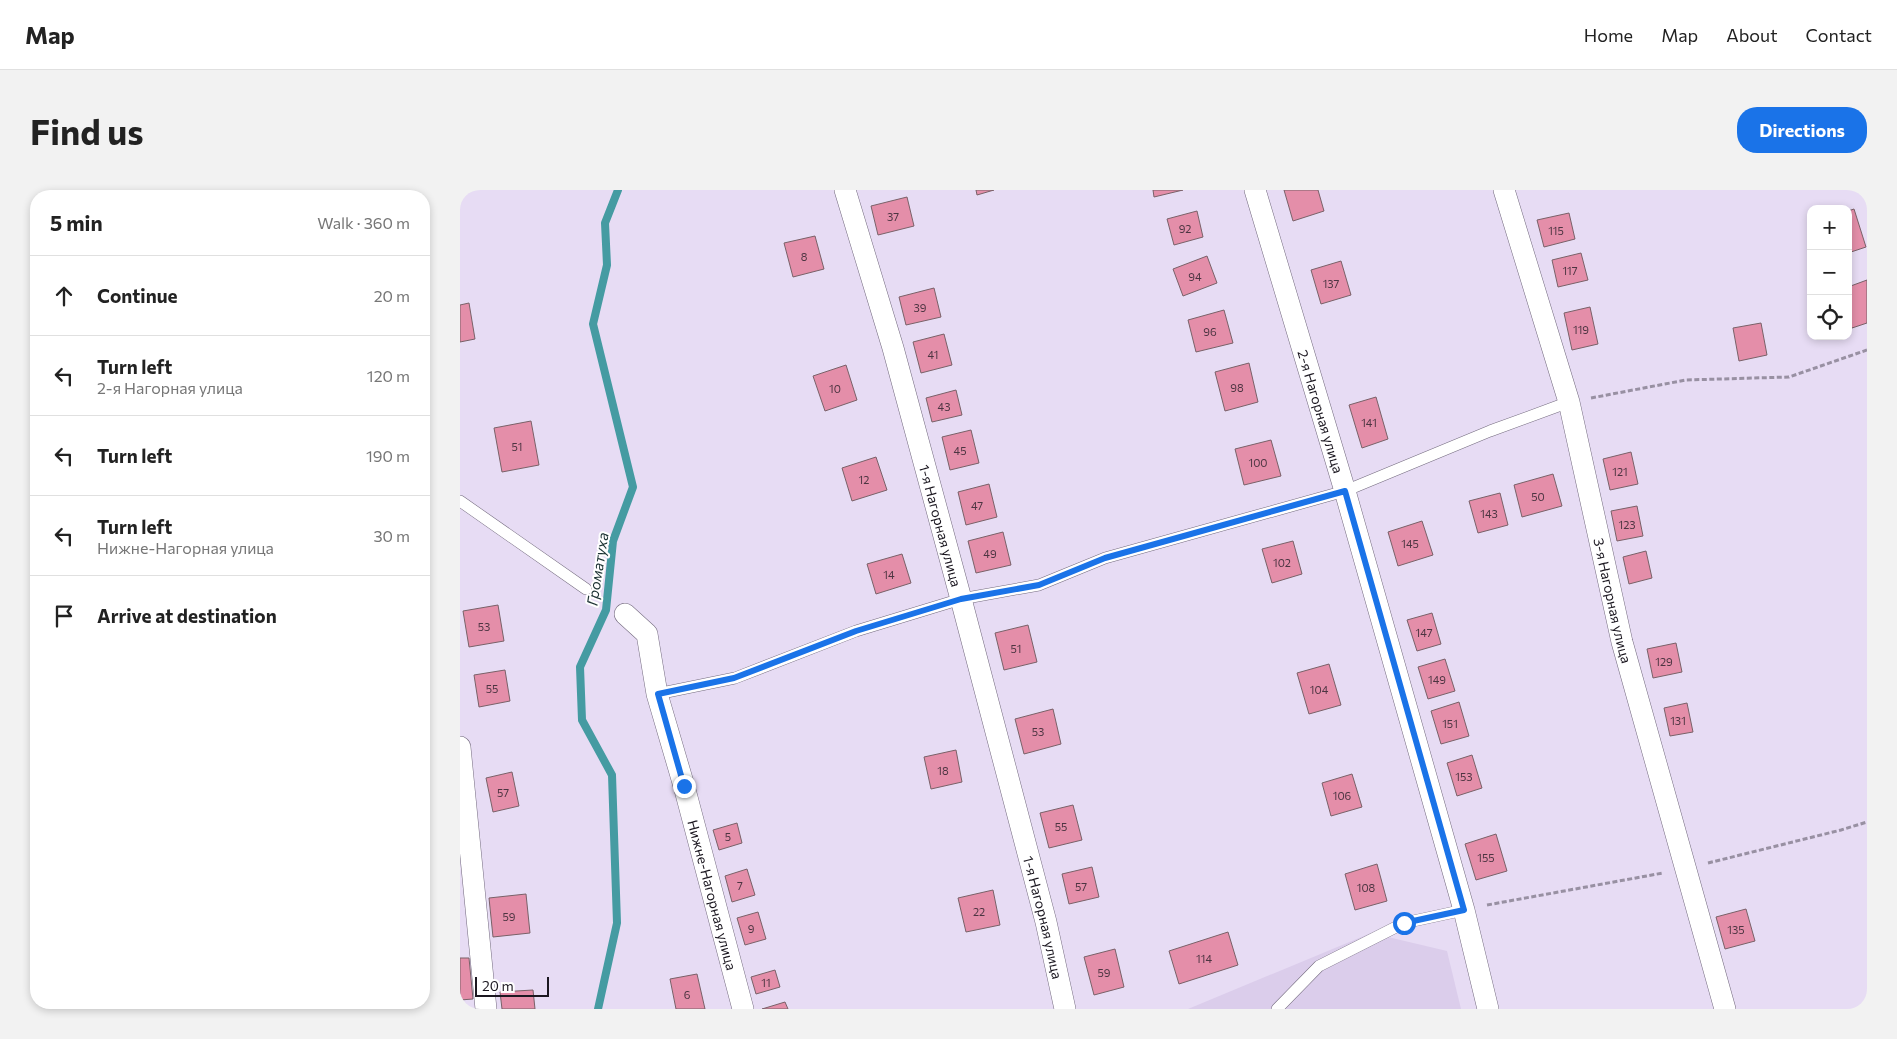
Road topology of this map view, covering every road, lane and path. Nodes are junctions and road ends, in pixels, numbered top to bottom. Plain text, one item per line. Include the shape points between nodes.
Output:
1 (845, 190) edge
2 (1255, 190) edge
3 (1504, 190) edge
4 (1867, 350) edge
5 (1569, 402) junction
6 (1345, 491) junction
7 (460, 502) edge
8 (586, 589) dead end
9 (961, 599) junction
10 (625, 614) dead end
11 (658, 694) junction
12 (460, 747) edge
13 (1464, 910) junction
14 (486, 1009) edge
15 (743, 1009) edge
16 (1065, 1009) edge
17 (1277, 1009) edge
18 (1488, 1009) edge
19 (1725, 1009) edge

1 - 9 street, 1-я Нагорная улица via 894,348
2 - 6 street, 2-я Нагорная улица
3 - 5 street, 3-я Нагорная улица
4 - 5 path via 1789,377 1686,380
5 - 6 lane
5 - 19 street, 3-я Нагорная улица via 1622,642
6 - 9 lane via 1105,558 1039,585
6 - 13 street, 2-я Нагорная улица
7 - 8 lane
9 - 11 lane via 856,631 734,678
9 - 16 street, 1-я Нагорная улица via 1046,922
10 - 11 street, Нижне-Нагорная улица via 648,634
11 - 15 street, Нижне-Нагорная улица
12 - 14 street
13 - 17 lane via 1404,923 1319,966
13 - 18 street, 2-я Нагорная улица

